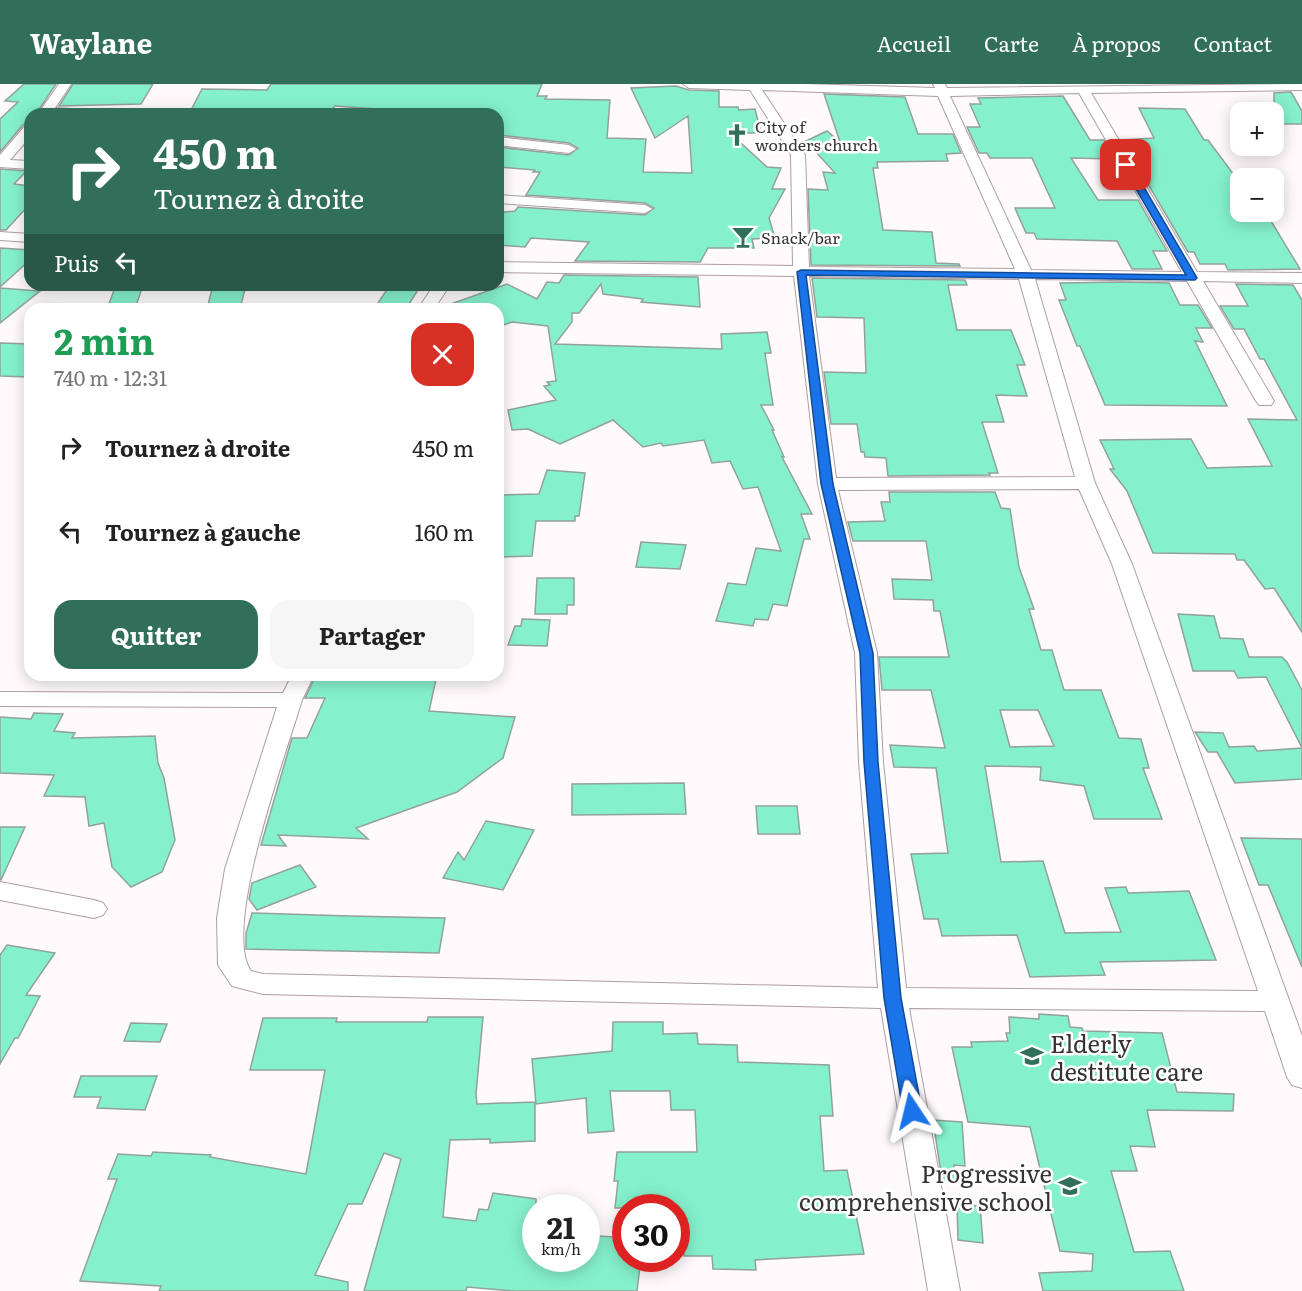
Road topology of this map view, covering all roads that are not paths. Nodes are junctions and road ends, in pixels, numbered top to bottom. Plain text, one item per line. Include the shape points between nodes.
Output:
1 (65, 84) edge
2 (689, 84) edge
3 (754, 86) edge
4 (1302, 86) edge
5 (1164, 87) edge
6 (941, 88) edge
7 (1083, 90) junction
8 (48, 108) edge
9 (24, 136) edge
10 (504, 142) edge
11 (569, 149) dead end
12 (0, 163) edge
13 (24, 165) edge
14 (504, 200) edge
15 (645, 209) dead end
16 (0, 236) edge
17 (24, 238) edge
18 (504, 267) edge
19 (801, 272) junction
20 (1026, 276) junction
21 (1192, 278) junction
22 (1302, 278) edge
23 (1265, 401) dead end
24 (1086, 483) junction
25 (827, 484) junction
26 (300, 681) edge
27 (0, 699) edge
28 (291, 700) junction
29 (0, 891) edge
30 (94, 909) dead end
31 (893, 998) junction
32 (1275, 1001) junction
33 (1302, 1077) edge
34 (944, 1291) edge

1 - 8 street
2 - 3 street
3 - 6 street
3 - 19 street via 798,155
4 - 5 street
5 - 7 street
6 - 7 street
6 - 20 street
7 - 21 street
9 - 12 street
10 - 11 street
12 - 13 street
14 - 15 street
16 - 17 street
18 - 19 street
19 - 20 street
19 - 25 street
20 - 21 street
20 - 24 street
21 - 22 street
21 - 23 street
24 - 25 street
24 - 32 street via 1122,564
25 - 31 street via 866,653 871,762
26 - 28 street
27 - 28 street
28 - 31 street via 238,869 230,918 232,965 242,979 263,984
29 - 30 street
31 - 32 street
31 - 34 street
32 - 33 street

